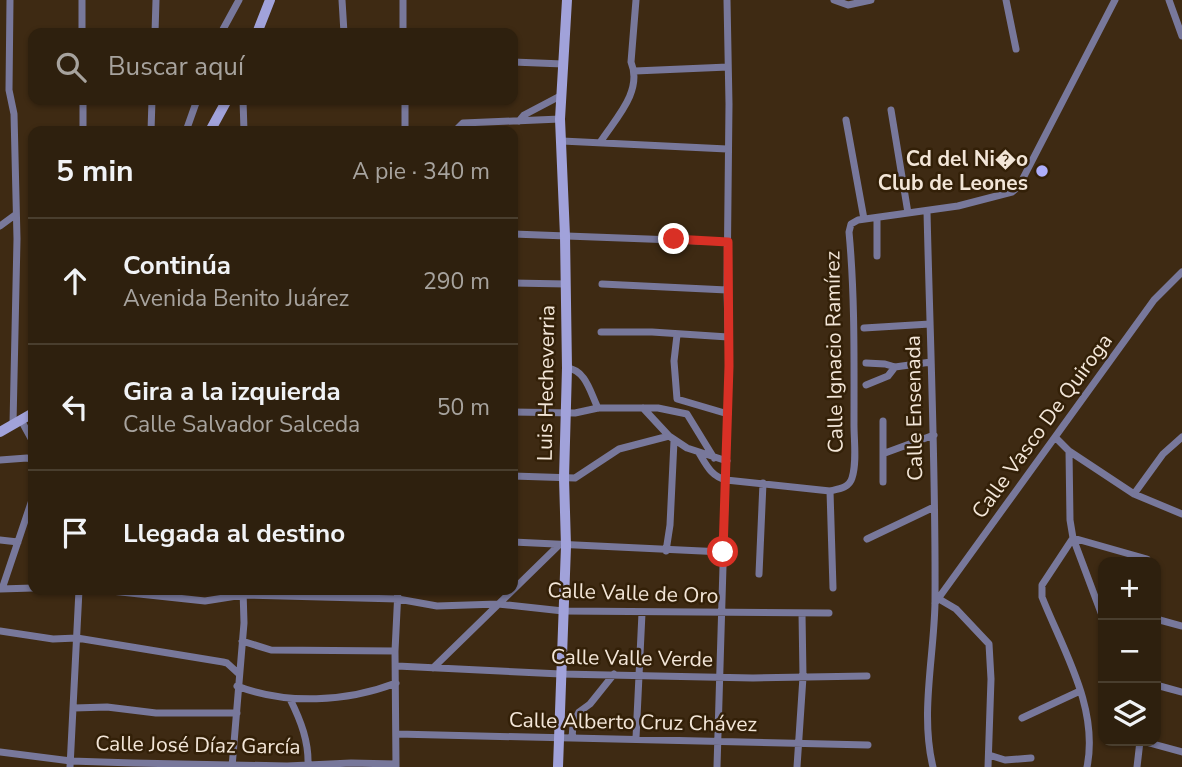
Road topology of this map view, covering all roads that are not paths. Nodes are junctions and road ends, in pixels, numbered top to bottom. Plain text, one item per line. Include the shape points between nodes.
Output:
1 (10, 0) edge
2 (82, 0) edge
3 (156, 0) edge
4 (239, 0) edge
5 (271, 0) edge
6 (342, 0) edge
7 (403, 0) edge
8 (567, 0) edge
9 (636, 0) edge
10 (727, 0) edge
11 (834, 0) edge
12 (871, 0) edge
13 (1006, 0) edge
14 (1115, 0) edge
15 (1169, 0) edge
16 (82, 28) edge
17 (155, 28) edge
18 (224, 28) edge
19 (259, 28) edge
20 (344, 28) edge
21 (403, 28) edge
22 (1182, 36) edge
23 (1016, 49) dead end
24 (518, 62) edge
25 (563, 64) junction
26 (729, 67) junction
27 (635, 71) junction
28 (562, 95) junction
29 (83, 105) edge
30 (152, 105) edge
31 (195, 105) edge
32 (223, 105) edge
33 (243, 105) edge
34 (405, 105) edge
35 (891, 110) dead end
36 (561, 119) junction
37 (846, 120) dead end
38 (506, 121) junction
39 (519, 121) junction
40 (83, 126) edge
41 (151, 126) edge
42 (188, 126) edge
43 (213, 126) edge
44 (244, 126) edge
45 (405, 126) edge
46 (463, 126) edge
47 (506, 126) edge
48 (562, 141) junction
49 (601, 141) junction
50 (727, 149) junction
51 (927, 211) junction
52 (908, 213) junction
53 (15, 215) junction
54 (877, 218) junction
55 (864, 219) junction
56 (0, 226) edge
57 (518, 234) edge
58 (565, 236) junction
59 (728, 242) junction
60 (877, 256) dead end
61 (1182, 272) edge
62 (518, 283) edge
63 (566, 284) junction
64 (602, 284) dead end
65 (727, 290) junction
66 (930, 324) junction
67 (864, 328) dead end
68 (601, 332) dead end
69 (677, 335) junction
70 (728, 337) junction
71 (931, 362) junction
72 (866, 363) dead end
73 (895, 367) junction
74 (567, 368) junction
75 (866, 386) dead end
76 (677, 399) junction
77 (598, 408) junction
78 (643, 408) junction
79 (518, 412) edge
80 (564, 413) junction
81 (687, 414) junction
82 (728, 414) junction
83 (28, 416) edge
84 (883, 421) dead end
85 (17, 422) junction
86 (0, 432) edge
87 (934, 435) junction
88 (28, 436) edge
89 (1182, 437) edge
90 (671, 438) junction
91 (1055, 438) junction
92 (1069, 450) junction
93 (699, 453) junction
94 (885, 453) junction
95 (714, 458) junction
96 (0, 460) edge
97 (28, 460) edge
98 (727, 461) junction
99 (518, 476) edge
100 (564, 478) junction
101 (726, 480) junction
102 (883, 482) dead end
103 (763, 483) junction
104 (830, 491) junction
105 (1134, 494) junction
106 (934, 507) junction
107 (28, 512) edge
108 (1182, 514) edge
109 (1073, 538) junction
110 (867, 539) dead end
111 (0, 540) edge
112 (18, 542) junction
113 (518, 542) edge
114 (562, 546) junction
115 (666, 551) junction
116 (723, 552) junction
117 (1140, 557) edge
118 (760, 574) dead end
119 (518, 587) edge
120 (28, 588) edge
121 (833, 588) dead end
122 (1, 589) edge
123 (79, 595) edge
124 (149, 595) edge
125 (230, 595) edge
126 (243, 595) edge
127 (309, 595) edge
128 (398, 595) edge
129 (509, 595) edge
130 (1098, 597) edge
131 (398, 599) junction
132 (937, 601) junction
133 (499, 604) junction
134 (563, 611) junction
135 (642, 613) junction
136 (802, 613) junction
137 (829, 613) dead end
138 (722, 614) junction
139 (1160, 620) edge
140 (1182, 626) edge
141 (0, 631) edge
142 (78, 638) junction
143 (242, 641) junction
144 (395, 651) junction
145 (397, 666) junction
146 (433, 668) junction
147 (239, 674) junction
148 (561, 674) junction
149 (614, 674) junction
150 (638, 674) junction
151 (867, 676) dead end
152 (720, 677) junction
153 (803, 677) junction
154 (396, 683) junction
155 (237, 686) junction
156 (1161, 686) edge
157 (1080, 691) junction
158 (1182, 692) edge
159 (290, 699) junction
160 (74, 708) junction
161 (237, 713) junction
162 (1022, 718) dead end
163 (397, 734) junction
164 (558, 738) junction
165 (572, 738) junction
166 (636, 738) junction
167 (717, 741) junction
168 (798, 743) junction
169 (868, 745) dead end
170 (1140, 746) edge
171 (1160, 746) edge
172 (0, 752) edge
173 (1182, 752) edge
174 (989, 755) junction
175 (1031, 758) dead end
176 (70, 764) edge
177 (177, 765) edge
178 (350, 765) edge
179 (375, 765) edge
180 (232, 766) edge
181 (286, 766) edge
182 (308, 766) edge
183 (396, 766) edge
184 (558, 767) edge
185 (717, 767) edge
186 (797, 767) edge
187 (933, 767) edge
188 (988, 767) edge
189 (1087, 767) edge
190 (1137, 767) edge

1 - 53 street
2 - 16 street
3 - 17 street
4 - 18 street
5 - 19 street
6 - 20 street
7 - 21 street
8 - 25 street, Luis Hecheverria
9 - 27 street via 631,62
10 - 26 street
11 - 12 street via 848,5
13 - 23 street
14 - 51 street via 1019,186 1012,192
15 - 22 street
24 - 25 street
25 - 28 street, Luis Hecheverria
26 - 27 street
26 - 50 street
27 - 49 street via 634,89
28 - 36 street, Luis Hecheverria
28 - 39 street
29 - 40 street
30 - 41 street
31 - 42 street
32 - 43 street
33 - 44 street
34 - 45 street
35 - 52 street
36 - 39 street
36 - 48 street, Luis Hecheverria
37 - 55 street
38 - 39 street
38 - 46 street
38 - 47 street
48 - 49 street
48 - 58 street, Luis Hecheverria
49 - 50 street
50 - 59 street
51 - 52 street
51 - 66 street, Calle Ensenada
52 - 54 street
53 - 56 street
53 - 85 street
54 - 55 street
54 - 60 street
55 - 104 street, Calle Ignacio Ramírez via 854,222 849,232 856,377 853,468 849,484
57 - 58 street
58 - 59 street
58 - 63 street, Luis Hecheverria
59 - 65 street
61 - 91 street, Calle Vasco De Quiroga via 1154,300
62 - 63 street
63 - 74 street, Luis Hecheverria
64 - 65 street
65 - 70 street
66 - 67 street
66 - 71 street, Calle Ensenada
68 - 69 street
69 - 70 street
69 - 76 street
70 - 82 street
71 - 73 street
71 - 87 street, Calle Ensenada
72 - 73 street
73 - 75 street via 888,376
74 - 77 street via 577,369 583,376
74 - 80 street, Luis Hecheverria
76 - 81 street
76 - 82 street
77 - 78 street
77 - 80 street
78 - 81 street
78 - 90 street
79 - 80 street
80 - 100 street, Luis Hecheverria
81 - 95 street
82 - 98 street
83 - 85 street
84 - 94 street
85 - 86 street
85 - 88 street
87 - 94 street
87 - 106 street, Calle Ensenada
89 - 105 street via 1163,454
90 - 93 street
90 - 100 street via 633,444 579,476
90 - 115 street
91 - 92 street
91 - 132 street, Calle Vasco De Quiroga
92 - 105 street
92 - 109 street
93 - 95 street
93 - 101 street via 712,473
94 - 102 street
95 - 98 street
96 - 97 street
98 - 101 street
99 - 100 street
100 - 114 street, Luis Hecheverria
101 - 103 street
101 - 116 street
103 - 104 street
103 - 118 street
104 - 121 street
105 - 108 street
106 - 110 street
106 - 132 street, Calle Ensenada
107 - 112 street
109 - 117 street
109 - 130 street
109 - 157 street via 1041,590
111 - 112 street
112 - 122 street
113 - 114 street
114 - 115 street
114 - 119 street
114 - 134 street, Luis Hecheverria
115 - 116 street
116 - 138 street
120 - 122 street
123 - 142 street
124 - 125 street, Calle Valle de Oro via 205,601
126 - 143 street
127 - 131 street, Calle Valle de Oro
128 - 131 street
129 - 133 street
131 - 133 street, Calle Valle de Oro via 437,606
131 - 144 street
132 - 174 street via 956,609 989,644
132 - 187 street, Calle Ensenada via 928,715
133 - 134 street, Calle Valle de Oro
133 - 146 street
134 - 135 street, Calle Valle de Oro
134 - 148 street, Luis Hecheverria
135 - 138 street, Calle Valle de Oro
135 - 150 street
136 - 137 street, Calle Valle de Oro
136 - 138 street, Calle Valle de Oro
136 - 153 street
138 - 152 street
139 - 140 street
141 - 142 street
142 - 147 street via 223,662
142 - 160 street
143 - 144 street via 271,650
143 - 147 street
144 - 145 street
145 - 146 street, Calle Valle Verde
145 - 154 street
146 - 148 street, Calle Valle Verde
147 - 155 street
148 - 149 street, Calle Valle Verde
148 - 164 street, Luis Hecheverria
149 - 150 street, Calle Valle Verde
149 - 165 street via 579,712
150 - 152 street, Calle Valle Verde
150 - 166 street
151 - 153 street, Calle Valle Verde
152 - 153 street, Calle Valle Verde
152 - 167 street
153 - 168 street
154 - 159 street via 377,691
154 - 163 street
155 - 159 street
155 - 161 street
156 - 158 street
157 - 162 street
157 - 189 street via 1090,741
159 - 182 street via 309,750
160 - 161 street
160 - 176 street
161 - 180 street
163 - 164 street, Calle Alberto Cruz Chávez
163 - 183 street
164 - 165 street, Calle Alberto Cruz Chávez
164 - 184 street, Luis Hecheverria
165 - 166 street, Calle Alberto Cruz Chávez
166 - 167 street, Calle Alberto Cruz Chávez
167 - 168 street, Calle Alberto Cruz Chávez
167 - 185 street
168 - 169 street, Calle Alberto Cruz Chávez
168 - 186 street
170 - 190 street
171 - 173 street
172 - 176 street, Calle José Díaz García
174 - 175 street via 1005,760
174 - 188 street
176 - 177 street, Calle José Díaz García
177 - 180 street, Calle José Díaz García
178 - 179 street, Calle José Díaz García
178 - 182 street, Calle José Díaz García
179 - 183 street, Calle José Díaz García
180 - 181 street, Calle José Díaz García
181 - 182 street, Calle José Díaz García

